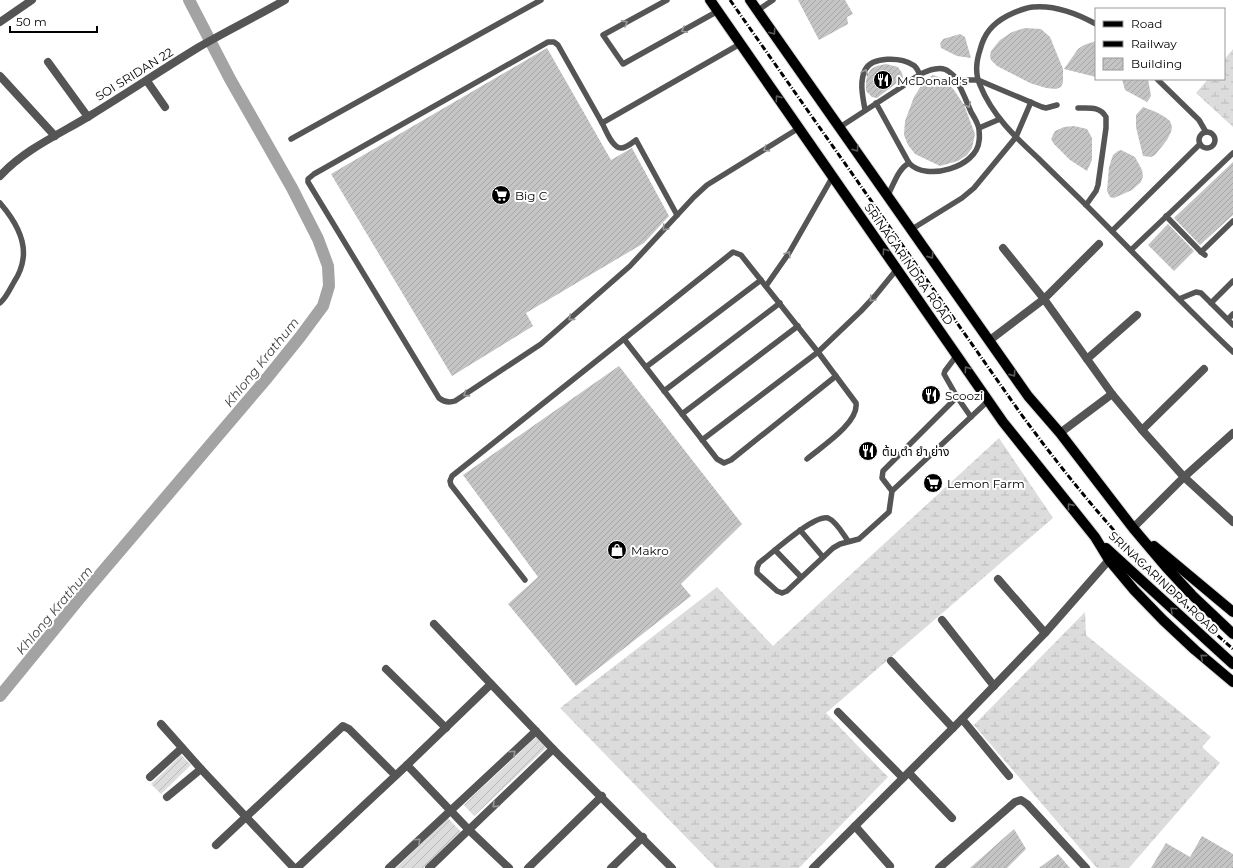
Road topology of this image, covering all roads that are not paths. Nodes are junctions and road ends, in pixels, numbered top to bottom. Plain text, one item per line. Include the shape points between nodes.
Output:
1 (32, 0) edge
2 (285, 0) edge
3 (541, 0) edge
4 (667, 0) edge
5 (710, 0) edge
6 (750, 0) edge
7 (773, 0) edge
8 (758, 10) junction
9 (718, 11) junction
10 (0, 22) edge
11 (1095, 24) edge
12 (740, 44) junction
13 (48, 62) dead end
14 (920, 75) junction
15 (0, 76) edge
16 (957, 80) junction
17 (978, 80) junction
18 (1158, 80) edge
19 (147, 81) junction
20 (1031, 102) junction
21 (876, 103) junction
22 (1057, 106) dead end
23 (165, 107) dead end
24 (1078, 108) dead end
25 (865, 110) junction
26 (88, 117) junction
27 (1000, 119) junction
28 (602, 123) junction
29 (840, 127) junction
30 (799, 128) junction
31 (979, 128) junction
32 (1206, 132) junction
33 (55, 136) junction
34 (1016, 138) junction
35 (291, 139) dead end
36 (1200, 144) junction
37 (1233, 153) edge
38 (909, 163) junction
39 (0, 176) edge
40 (833, 176) junction
41 (888, 195) junction
42 (0, 203) edge
43 (1086, 205) junction
44 (677, 215) junction
45 (1166, 216) junction
46 (1233, 221) edge
47 (912, 229) junction
48 (1112, 231) junction
49 (1100, 244) dead end
50 (1003, 248) dead end
51 (1131, 250) junction
52 (897, 269) junction
53 (761, 280) junction
54 (1233, 281) edge
55 (766, 286) junction
56 (1044, 299) junction
57 (1179, 299) junction
58 (0, 303) edge
59 (780, 303) junction
60 (1211, 303) junction
61 (1233, 314) edge
62 (1138, 315) dead end
63 (1228, 319) junction
64 (1233, 325) edge
65 (798, 326) junction
66 (624, 339) junction
67 (990, 340) junction
68 (818, 352) junction
69 (1233, 352) edge
70 (957, 355) junction
71 (1087, 359) junction
72 (646, 367) junction
73 (1204, 369) dead end
74 (836, 376) junction
75 (664, 391) junction
76 (1112, 394) junction
77 (957, 397) junction
78 (989, 400) junction
79 (682, 414) junction
80 (970, 418) junction
81 (1142, 430) junction
82 (1060, 433) junction
83 (1233, 433) edge
84 (702, 440) junction
85 (807, 459) dead end
86 (1184, 477) junction
87 (892, 491) junction
88 (1233, 522) edge
89 (1133, 528) junction
90 (800, 530) junction
91 (1095, 537) junction
92 (848, 541) junction
93 (775, 550) junction
94 (823, 557) junction
95 (1109, 560) junction
96 (801, 577) junction
97 (998, 579) dead end
98 (525, 580) dead end
99 (1232, 609) edge
100 (942, 620) dead end
101 (434, 624) dead end
102 (1045, 633) junction
103 (1233, 634) edge
104 (891, 661) dead end
105 (1233, 664) edge
106 (386, 669) dead end
107 (1233, 682) edge
108 (491, 684) junction
109 (994, 686) junction
110 (838, 712) dead end
111 (962, 719) junction
112 (160, 724) dead end
113 (446, 728) junction
114 (953, 728) junction
115 (536, 731) junction
116 (182, 748) junction
117 (553, 749) junction
118 (408, 765) junction
119 (201, 769) junction
120 (396, 775) junction
121 (906, 775) junction
122 (1009, 776) dead end
123 (150, 777) dead end
124 (602, 796) junction
125 (167, 797) dead end
126 (450, 811) junction
127 (245, 817) junction
128 (952, 818) dead end
129 (855, 826) junction
130 (469, 830) junction
131 (642, 837) junction
132 (216, 844) dead end
133 (890, 866) dead end
134 (294, 868) edge
135 (297, 868) edge
136 (389, 868) edge
137 (429, 868) edge
138 (509, 868) edge
139 (528, 868) edge
140 (611, 868) edge
141 (672, 868) edge
142 (813, 868) edge
143 (939, 868) edge
144 (1086, 868) edge

1 - 10 street
2 - 19 street, SOI SRIDAN 22 via 199,47
3 - 35 lane
9 -> 4 lane via 623,64 603,35
5 - 9 main road, SRINAGARINDRA ROAD
6 - 8 main road, SRINAGARINDRA ROAD
7 - 8 lane
8 -> 29 main road, SRINAGARINDRA ROAD
9 - 12 main road, SRINAGARINDRA ROAD
11 - 17 lane via 1055,9 1033,7 1019,10 998,21 988,30 978,58
12 - 28 lane
30 -> 12 main road, SRINAGARINDRA ROAD
13 - 26 street
14 - 16 lane via 941,68 950,72
14 - 21 lane
25 -> 14 lane via 862,77 865,69 875,60 888,59 914,65
15 - 33 street
16 - 17 lane
16 -> 31 lane
17 - 20 lane
17 - 27 lane via 984,95
18 - 32 lane via 1199,120
19 - 23 street
19 - 26 street, SOI SRIDAN 22
20 - 22 lane via 1046,108
20 - 34 lane
21 - 25 lane
21 - 38 lane
24 - 43 lane via 1095,108 1106,117 1098,185
25 - 29 lane
26 - 33 street, SOI SRIDAN 22
27 - 31 lane
27 - 34 lane
28 - 44 lane via 617,147 624,148 636,140
44 -> 28 lane via 630,266 541,344 455,401 447,402 438,398 308,179 552,41 558,46
29 -> 41 main road, SRINAGARINDRA ROAD
30 - 40 main road, SRINAGARINDRA ROAD
30 -> 44 lane via 707,185
31 - 38 lane via 977,148 968,160 933,172 916,169
32 - 36 lane via 1200,137
32 - 36 lane via 1212,133 1215,143 1206,148
33 - 39 street, SOI SRIDAN 22 via 9,166
34 - 43 lane
34 - 47 lane via 974,188
36 - 48 lane
37 - 45 lane
38 - 41 lane via 902,168
52 -> 40 main road, SRINAGARINDRA ROAD
55 -> 40 lane via 789,253
41 - 47 main road, SRINAGARINDRA ROAD
42 - 58 lane via 19,232 24,248 18,275
43 - 48 lane
45 - 46 lane via 1203,253
45 - 51 lane
47 -> 67 main road, SRINAGARINDRA ROAD
48 - 51 lane
49 - 56 street
50 - 56 street
51 - 57 lane
52 -> 68 lane via 861,311
52 - 70 main road, SRINAGARINDRA ROAD
53 - 55 lane
53 - 66 lane via 741,255 733,252
53 - 72 lane
54 - 60 lane
55 - 59 lane
56 - 67 street
56 - 71 street
57 - 60 lane via 1196,292 1203,294
57 - 69 lane
59 - 65 lane
59 - 75 lane
60 - 63 lane
61 - 63 lane
62 - 71 street
63 - 64 lane
65 - 68 lane
65 - 79 lane
66 - 72 lane
66 - 98 lane via 454,473 451,478 452,485
67 -> 82 main road, SRINAGARINDRA ROAD via 1028,396
68 - 74 lane
68 - 84 lane
70 - 77 lane via 944,374
78 -> 70 main road, SRINAGARINDRA ROAD
71 - 76 street
72 - 75 lane
73 - 81 street
74 - 84 lane via 728,463 719,461
74 - 85 lane via 855,401 855,412 844,428
75 - 79 lane
76 - 81 street
76 - 82 street
77 - 80 lane
77 - 87 lane via 883,471 882,478
78 - 80 lane
91 -> 78 main road, SRINAGARINDRA ROAD via 1003,422
79 - 84 lane
80 - 87 lane
81 - 86 street
82 - 89 main road, SRINAGARINDRA ROAD
83 - 86 street
86 - 88 street
86 - 89 street
87 - 92 lane via 889,512 859,539
89 - 99 main road, SRINAGARINDRA ROAD
89 - 103 main road, SRINAGARINDRA ROAD via 1192,595
90 - 92 lane via 820,518 828,518
90 - 93 lane
90 - 94 lane
91 - 95 main road, SRINAGARINDRA ROAD
105 -> 91 main road, SRINAGARINDRA ROAD
92 - 94 lane via 833,548
93 - 96 lane
93 - 96 lane via 759,563 757,573 782,593
94 - 96 lane
95 - 102 street
107 -> 95 main road, SRINAGARINDRA ROAD via 1163,620
97 - 102 street
100 - 109 street
101 - 108 street
102 - 109 street
104 - 114 street
106 - 113 street
108 - 113 street
108 - 115 street
109 - 111 street
110 - 121 street
111 - 114 street
111 - 122 street
112 - 116 street
113 - 118 street
114 - 121 street
115 - 117 street
126 -> 115 street
116 - 119 street
116 - 123 street
117 - 124 street
117 -> 130 street
118 - 120 street
118 - 126 street
119 - 125 street
119 - 127 street
120 - 127 street via 343,726
120 - 135 street
121 - 128 street
121 - 129 street
124 - 131 street
124 - 139 street
126 - 130 street
136 -> 126 street
127 - 132 street
127 - 134 street
129 - 133 street
129 - 142 street
130 - 137 street
130 - 138 street
131 - 140 street
131 - 141 street
143 - 144 street via 1015,802 1021,800

